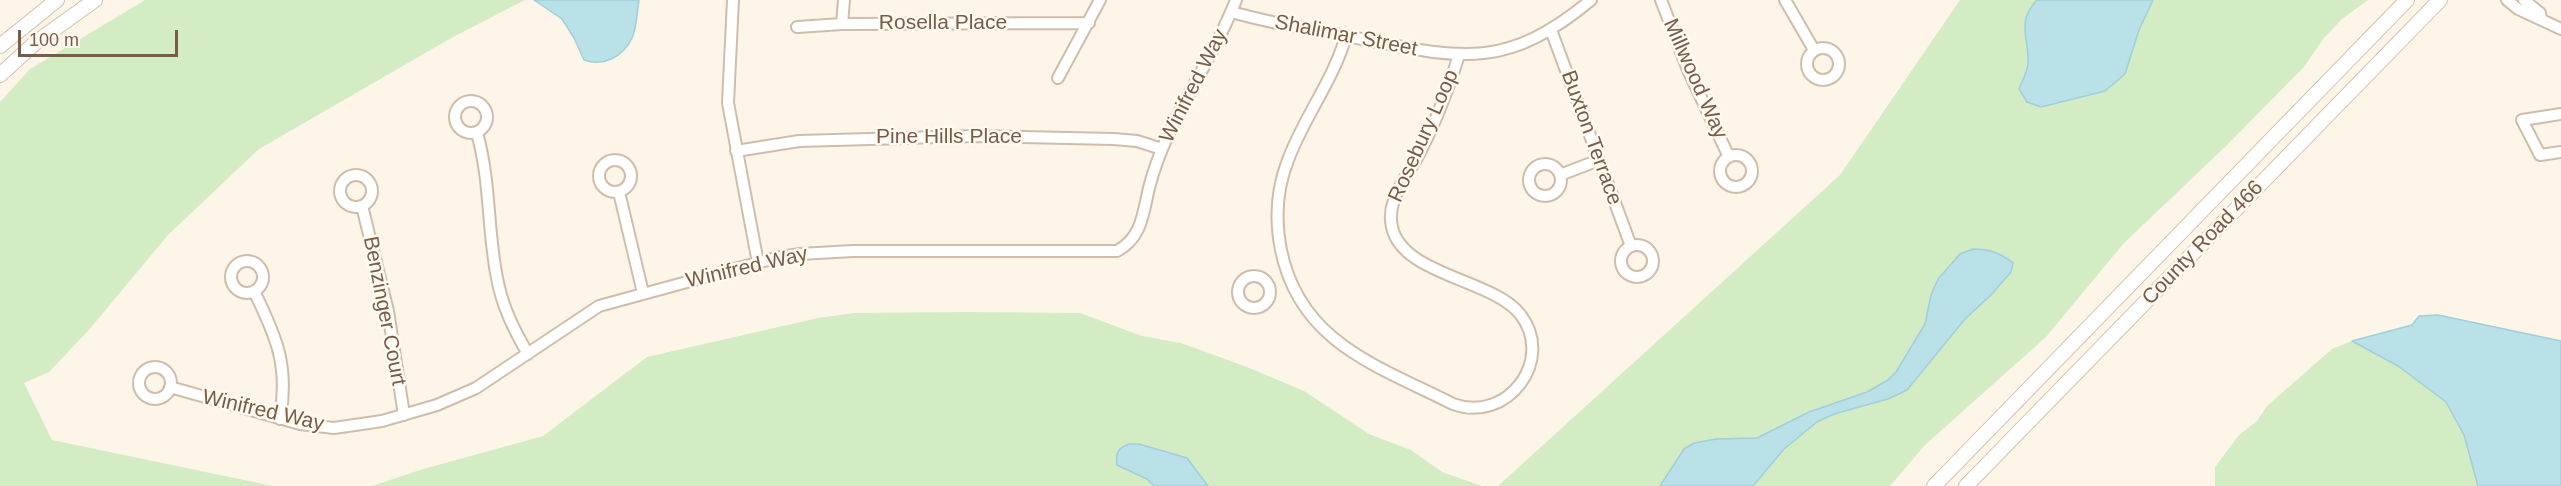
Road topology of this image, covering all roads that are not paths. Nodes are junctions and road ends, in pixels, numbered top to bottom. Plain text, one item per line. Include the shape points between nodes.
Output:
1 (57, 0) edge
2 (95, 0) edge
3 (733, 0) edge
4 (844, 0) edge
5 (1100, 0) edge
6 (1236, 0) edge
7 (1591, 0) edge
8 (1661, 0) edge
9 (1785, 0) edge
10 (2407, 0) edge
11 (2439, 0) edge
12 (2507, 0) edge
13 (2524, 0) edge
14 (1232, 12) junction
15 (2541, 19) junction
16 (1089, 23) junction
17 (842, 24) junction
18 (797, 27) dead end
19 (2561, 29) edge
20 (1551, 30) junction
21 (1346, 36) junction
22 (0, 46) edge
23 (1814, 50) dead end
24 (1459, 55) junction
25 (0, 75) edge
26 (1058, 78) dead end
27 (2561, 114) edge
28 (477, 133) dead end
29 (1162, 149) junction
30 (736, 150) junction
31 (2561, 152) edge
32 (1729, 157) dead end
33 (1599, 160) junction
34 (1560, 176) dead end
35 (619, 192) dead end
36 (362, 206) dead end
37 (1631, 246) dead end
38 (758, 262) junction
39 (1288, 279) junction
40 (1269, 286) dead end
41 (254, 291) dead end
42 (643, 293) junction
43 (528, 354) junction
44 (170, 387) dead end
45 (404, 415) junction
46 (280, 419) junction
47 (1934, 486) edge
48 (1966, 486) edge

1 - 22 main road
2 - 25 main road via 35,43
3 - 30 street via 728,104
4 - 17 street
5 - 16 street
6 - 14 street, Winifred Way
7 - 20 street, Shalimar Street
8 - 32 street, Millwood Way via 1688,70
9 - 23 street
10 - 47 main road, County Road 466
11 - 48 main road, County Road 466
12 - 15 street
13 - 15 street via 2540,13
14 - 21 street, Shalimar Street
14 - 29 street, Winifred Way
15 - 19 street
16 - 17 street, Rosella Place
16 - 26 street
17 - 18 street, Rosella Place
20 - 24 street, Shalimar Street via 1509,49
20 - 33 street, Buxton Terrace
21 - 24 street, Shalimar Street
21 - 39 street, Rosebury Loop via 1282,179 1278,224
24 - 39 street, Rosebury Loop via 1440,109 1394,198 1392,228 1409,253 1512,306 1521,315 1532,347 1522,381 1494,405 1472,408 1453,404 1337,342 1308,312
27 - 31 street via 2522,120 2540,154
28 - 43 street via 488,176 497,278 506,310
29 - 30 street, Pine Hills Place via 1114,139 976,136 810,140
29 - 38 street, Winifred Way via 1140,227 1126,246 1117,250 853,251 800,254
30 - 38 street
33 - 34 street
33 - 37 street, Buxton Terrace
35 - 42 street
36 - 45 street, Benzinger Court via 388,311
38 - 42 street, Winifred Way
39 - 40 street
41 - 46 street via 281,356 284,386
42 - 43 street, Winifred Way via 599,306
43 - 45 street, Winifred Way via 476,388
44 - 46 street, Winifred Way
45 - 46 street, Winifred Way via 334,428

